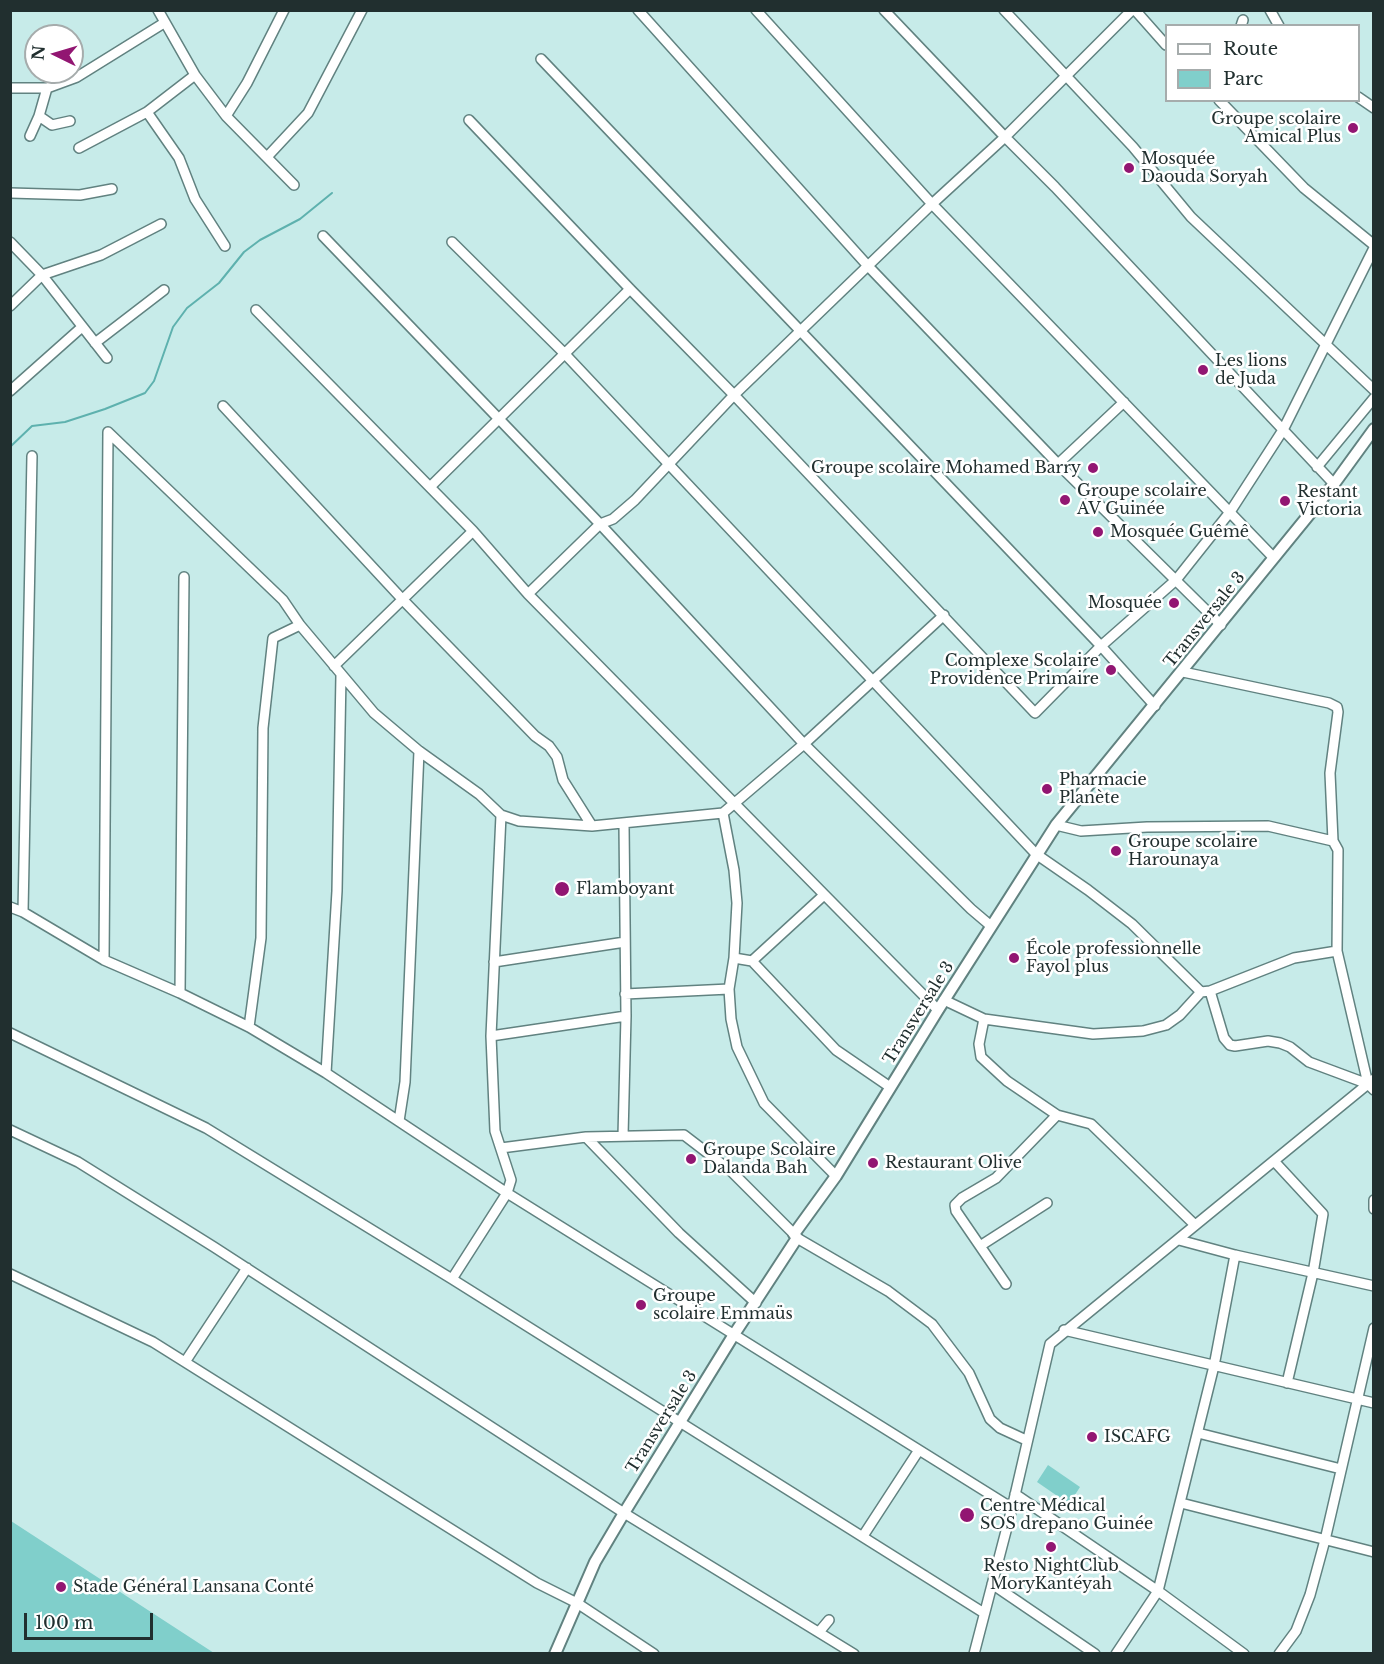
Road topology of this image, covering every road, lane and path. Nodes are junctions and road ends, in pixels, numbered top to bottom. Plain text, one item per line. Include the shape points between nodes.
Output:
1 (158, 10) edge
2 (284, 10) edge
3 (362, 10) edge
4 (638, 10) edge
5 (756, 10) edge
6 (884, 10) edge
7 (1004, 10) edge
8 (1133, 10) edge
9 (1270, 10) edge
10 (164, 23) junction
11 (1278, 24) edge
12 (1165, 43) edge
13 (541, 59) dead end
14 (195, 75) junction
15 (1065, 75) junction
16 (10, 88) edge
17 (47, 88) junction
18 (1360, 98) edge
19 (1221, 102) edge
20 (1374, 108) edge
21 (147, 112) junction
22 (39, 116) junction
23 (226, 116) junction
24 (470, 120) dead end
25 (70, 121) dead end
26 (30, 136) dead end
27 (1005, 137) junction
28 (79, 148) dead end
29 (267, 157) junction
30 (294, 185) dead end
31 (112, 189) dead end
32 (10, 193) edge
33 (932, 204) junction
34 (161, 224) dead end
35 (323, 236) dead end
36 (10, 242) edge
37 (452, 242) dead end
38 (225, 246) dead end
39 (1374, 246) edge
40 (868, 266) junction
41 (42, 275) junction
42 (630, 289) junction
43 (164, 290) dead end
44 (10, 306) edge
45 (256, 310) dead end
46 (82, 327) junction
47 (801, 330) junction
48 (95, 343) junction
49 (1324, 345) junction
50 (564, 353) junction
51 (107, 358) dead end
52 (10, 390) edge
53 (1374, 390) edge
54 (734, 395) junction
55 (1374, 398) edge
56 (1124, 402) junction
57 (223, 406) dead end
58 (498, 419) junction
59 (1374, 429) edge
60 (1283, 430) junction
61 (32, 456) dead end
62 (1058, 464) junction
63 (668, 465) junction
64 (1317, 467) junction
65 (1334, 484) junction
66 (430, 488) junction
67 (1230, 512) junction
68 (600, 524) junction
69 (473, 531) junction
70 (1273, 557) junction
71 (184, 577) dead end
72 (1176, 580) junction
73 (528, 594) junction
74 (403, 600) junction
75 (944, 615) junction
76 (300, 625) junction
77 (1221, 625) junction
78 (1101, 646) junction
79 (334, 666) junction
80 (1183, 672) junction
81 (341, 675) junction
82 (872, 680) junction
83 (1155, 705) junction
84 (804, 744) junction
85 (419, 751) junction
86 (735, 806) junction
87 (723, 813) junction
88 (501, 815) junction
89 (624, 824) junction
90 (1056, 825) junction
91 (592, 826) junction
92 (1333, 841) junction
93 (1036, 854) junction
94 (824, 894) junction
95 (10, 907) edge
96 (23, 912) junction
97 (991, 926) junction
98 (625, 942) junction
99 (1337, 951) junction
100 (734, 958) junction
101 (104, 960) junction
102 (752, 961) junction
103 (494, 962) junction
104 (729, 989) junction
105 (1205, 991) junction
106 (180, 993) junction
107 (625, 994) junction
108 (941, 1005) junction
109 (626, 1016) junction
110 (984, 1019) junction
111 (249, 1027) junction
112 (10, 1033) edge
113 (491, 1036) junction
114 (326, 1073) junction
115 (1372, 1084) edge
116 (890, 1087) junction
117 (1057, 1115) junction
118 (399, 1121) junction
119 (10, 1130) edge
120 (623, 1136) junction
121 (586, 1137) junction
122 (501, 1148) junction
123 (1274, 1161) junction
124 (836, 1176) junction
125 (507, 1193) junction
126 (1374, 1200) edge
127 (1047, 1203) dead end
128 (1374, 1209) edge
129 (1195, 1225) junction
130 (796, 1236) junction
131 (1179, 1240) junction
132 (980, 1246) junction
133 (1235, 1255) junction
134 (247, 1268) junction
135 (1313, 1273) junction
136 (10, 1274) edge
137 (452, 1278) junction
138 (1006, 1284) dead end
139 (1374, 1286) edge
140 (756, 1303) junction
141 (1374, 1328) edge
142 (1064, 1330) junction
143 (734, 1336) junction
144 (185, 1362) junction
145 (1214, 1366) junction
146 (1287, 1383) junction
147 (1358, 1399) junction
148 (1374, 1403) edge
149 (680, 1422) junction
150 (1198, 1433) junction
151 (1026, 1440) junction
152 (919, 1450) junction
153 (1341, 1469) junction
154 (1015, 1494) junction
155 (1181, 1503) junction
156 (1011, 1508) junction
157 (624, 1513) junction
158 (863, 1536) junction
159 (1325, 1540) junction
160 (1374, 1552) edge
161 (992, 1584) junction
162 (1158, 1591) junction
163 (577, 1603) junction
164 (984, 1613) junction
165 (829, 1620) dead end
166 (819, 1632) junction
167 (555, 1653) edge
168 (654, 1653) edge
169 (854, 1653) edge
170 (974, 1653) edge
171 (1095, 1653) edge
172 (1116, 1653) edge
173 (1244, 1653) edge
174 (1279, 1653) edge

1 - 10 street
2 - 23 street
3 - 29 street via 308,113
4 - 40 street
5 - 33 street
6 - 27 street
7 - 15 street
8 - 12 street
8 - 15 street
9 - 11 street
10 - 14 street
10 - 17 street via 77,77
13 - 47 street
14 - 21 street
14 - 23 street
15 - 27 street
15 - 49 street via 1133,147 1191,217
16 - 17 street
17 - 22 street
18 - 20 street
19 - 39 street via 1305,188
21 - 28 street
21 - 38 street via 179,158 195,199
22 - 25 street via 52,125
22 - 26 street
23 - 29 street
24 - 42 street
27 - 33 street
27 - 60 street
29 - 30 street
31 - 32 street via 80,195
33 - 40 street
33 - 56 street
34 - 41 street via 101,255
35 - 58 street
36 - 41 street
37 - 50 street
39 - 49 street
40 - 47 street
40 - 62 street
41 - 44 street
41 - 46 street
42 - 50 street
42 - 54 street
43 - 48 street
45 - 66 street
46 - 48 street
46 - 52 street
47 - 54 street
47 - 78 street
48 - 51 street
49 - 53 street
49 - 60 street
50 - 58 street
50 - 63 street
54 - 63 street
54 - 75 street
55 - 64 street
56 - 62 street
56 - 67 street
57 - 74 street
58 - 66 street
58 - 68 street
59 - 65 main road, Transversale 3
60 - 64 street
60 - 67 street
61 - 96 street
62 - 72 street
63 - 68 street via 635,500 613,519
63 - 82 street
64 - 65 street
65 - 70 main road, Transversale 3
66 - 69 street
67 - 70 street
67 - 72 street
68 - 73 street
68 - 84 street
69 - 73 street
69 - 74 street
70 - 77 main road, Transversale 3
71 - 106 street
72 - 77 street
72 - 78 street
73 - 86 street
74 - 79 street
74 - 91 street via 549,746 557,757 562,780
75 - 78 street via 1035,713
75 - 82 street
76 - 79 street
76 - 101 street via 283,600 108,432
76 - 111 street via 273,638 263,728 261,938
77 - 80 main road, Transversale 3
78 - 83 street
79 - 81 street
80 - 83 main road, Transversale 3
80 - 92 street via 1337,707 1330,773
81 - 85 street via 374,712
81 - 114 street via 338,891
82 - 84 street
82 - 93 street
83 - 90 main road, Transversale 3
84 - 86 street
84 - 97 street
85 - 88 street via 479,794
85 - 118 street via 405,1082
86 - 87 street
86 - 94 street
87 - 89 street
87 - 100 street via 737,903
88 - 91 street via 519,821
88 - 103 street
89 - 91 street
89 - 98 street
90 - 92 street via 1081,831 1268,826
90 - 93 main road, Transversale 3
92 - 99 street via 1338,850
93 - 97 main road, Transversale 3
93 - 105 street via 1132,924
94 - 102 street
94 - 108 street
95 - 96 street
96 - 101 street
97 - 108 main road, Transversale 3
98 - 103 street
98 - 107 street
99 - 105 street via 1294,958
99 - 115 street
100 - 102 street
100 - 104 street
101 - 106 street
102 - 116 street via 836,1050
103 - 113 street
104 - 107 street
104 - 124 street via 737,1047 764,1103
105 - 110 street via 1173,1020 1143,1031 1093,1034
105 - 115 street via 1230,1045 1280,1043 1309,1062
106 - 111 street
107 - 109 street
108 - 110 street
108 - 116 main road, Transversale 3
109 - 113 street
109 - 120 street
110 - 117 street via 979,1044 981,1057 1007,1081
111 - 114 street
112 - 137 street via 206,1128
113 - 122 street via 495,1131
114 - 118 street
115 - 123 street
116 - 124 main road, Transversale 3
117 - 129 street via 1091,1124
117 - 132 street via 996,1178 957,1201 956,1211
118 - 125 street
119 - 134 street via 78,1162
120 - 121 street
120 - 130 street via 684,1135 732,1172
121 - 122 street
121 - 140 street via 678,1233
122 - 125 street via 511,1180
123 - 129 street
123 - 135 street via 1323,1214
124 - 130 main road, Transversale 3
125 - 137 street
125 - 143 street
126 - 128 street
127 - 132 street
129 - 131 street
130 - 140 main road, Transversale 3
130 - 151 street via 888,1291 932,1324 969,1373 990,1419
131 - 133 street
131 - 142 street
132 - 138 street
133 - 135 street
133 - 145 street
134 - 144 street
134 - 157 street
135 - 139 street
135 - 146 street
136 - 144 street via 153,1342
137 - 149 street
140 - 143 main road, Transversale 3
141 - 147 street
142 - 145 street
142 - 151 street via 1047,1350
143 - 149 main road, Transversale 3
143 - 152 street
144 - 163 street via 537,1583
145 - 146 street
145 - 150 street
146 - 147 street
147 - 148 street
147 - 153 street
149 - 157 main road, Transversale 3
149 - 158 street
150 - 153 street
150 - 155 street
151 - 154 street
152 - 156 street
152 - 158 street
153 - 159 street
154 - 156 street
154 - 162 street
155 - 159 street
155 - 162 street
156 - 161 street
157 - 163 main road, Transversale 3 via 595,1562
157 - 166 street
158 - 164 street
159 - 160 street
159 - 174 street via 1304,1614
161 - 164 street
161 - 171 street
162 - 172 street
162 - 173 street
163 - 167 main road, Transversale 3
163 - 168 street
164 - 170 street
165 - 166 street
166 - 169 street

